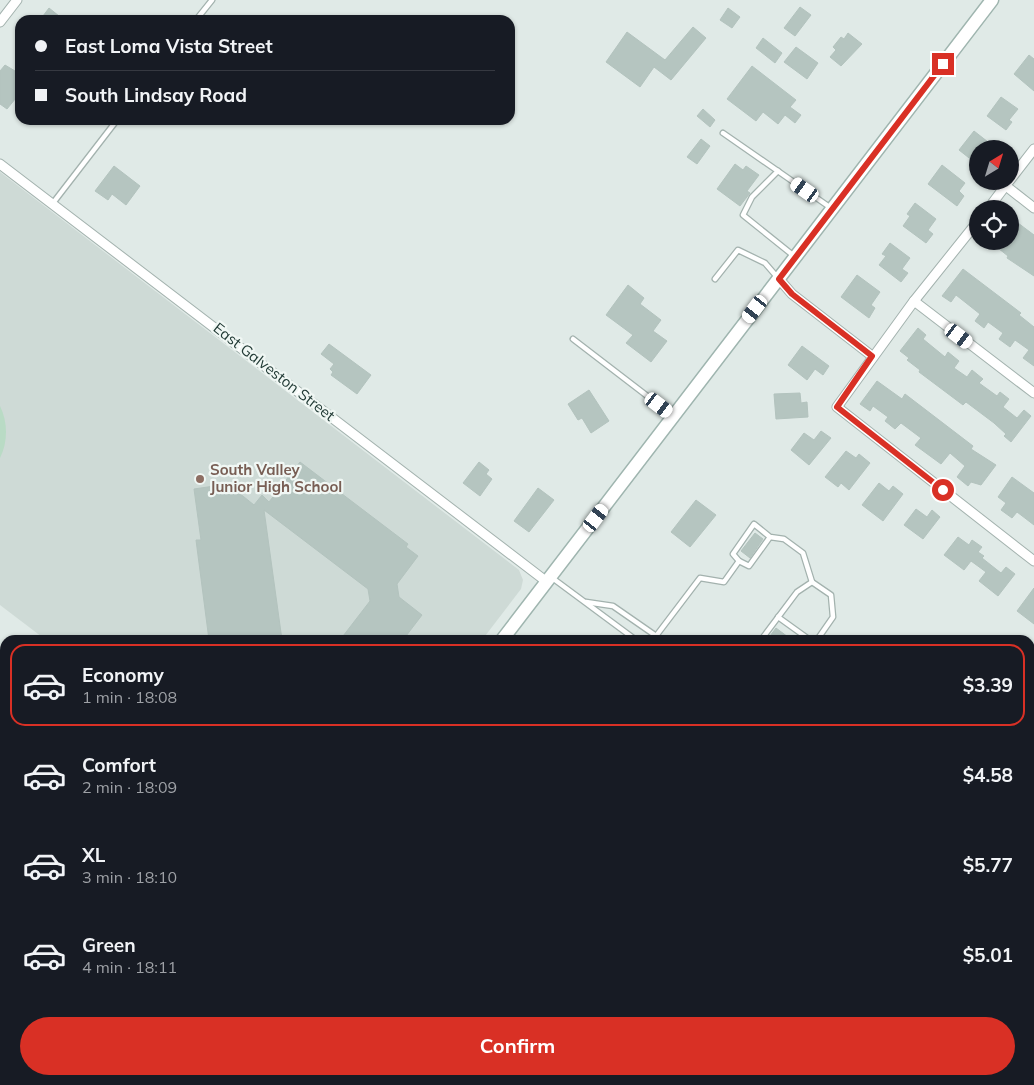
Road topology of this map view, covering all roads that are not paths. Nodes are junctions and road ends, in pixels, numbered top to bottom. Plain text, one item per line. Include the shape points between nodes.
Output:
1 (17, 0) edge
2 (212, 0) edge
3 (992, 0) edge
4 (200, 15) edge
5 (0, 22) edge
6 (113, 125) edge
7 (723, 133) dead end
8 (1034, 149) edge
9 (0, 164) edge
10 (1019, 169) edge
11 (778, 171) junction
12 (1003, 190) edge
13 (1015, 190) edge
14 (995, 200) edge
15 (53, 203) junction
16 (1034, 208) edge
17 (832, 209) junction
18 (969, 232) edge
19 (795, 257) junction
20 (715, 279) dead end
21 (779, 279) junction
22 (914, 301) junction
23 (573, 340) dead end
24 (872, 356) junction
25 (1034, 393) edge
26 (674, 416) junction
27 (770, 537) junction
28 (739, 561) junction
29 (1034, 561) edge
30 (549, 580) junction
31 (812, 582) junction
32 (585, 602) junction
33 (778, 617) junction
34 (506, 635) edge
35 (629, 635) edge
36 (655, 635) edge
37 (657, 635) edge
38 (765, 635) edge
39 (803, 635) edge
40 (821, 635) edge

1 - 5 street
2 - 4 lane
3 - 17 main road
6 - 15 lane
7 - 11 lane
8 - 10 street
9 - 15 street, East Galveston Street
11 - 17 lane
11 - 19 lane via 752,197 743,216
12 - 14 street
13 - 16 street
15 - 30 street, East Galveston Street
17 - 19 main road
18 - 22 street
19 - 21 main road
20 - 21 lane via 738,250 765,263
21 - 24 street via 792,294
21 - 26 main road
22 - 24 street
22 - 25 street
23 - 26 lane
24 - 29 street via 837,407
26 - 30 main road
27 - 28 lane via 749,566
27 - 28 lane via 754,524 733,554
27 - 31 lane via 784,539 803,553
28 - 37 lane via 724,582 700,578
30 - 32 lane
30 - 34 main road
31 - 33 lane via 797,592
31 - 40 lane via 831,595 834,617
32 - 35 lane
32 - 36 lane via 613,606
33 - 38 lane
33 - 39 lane

